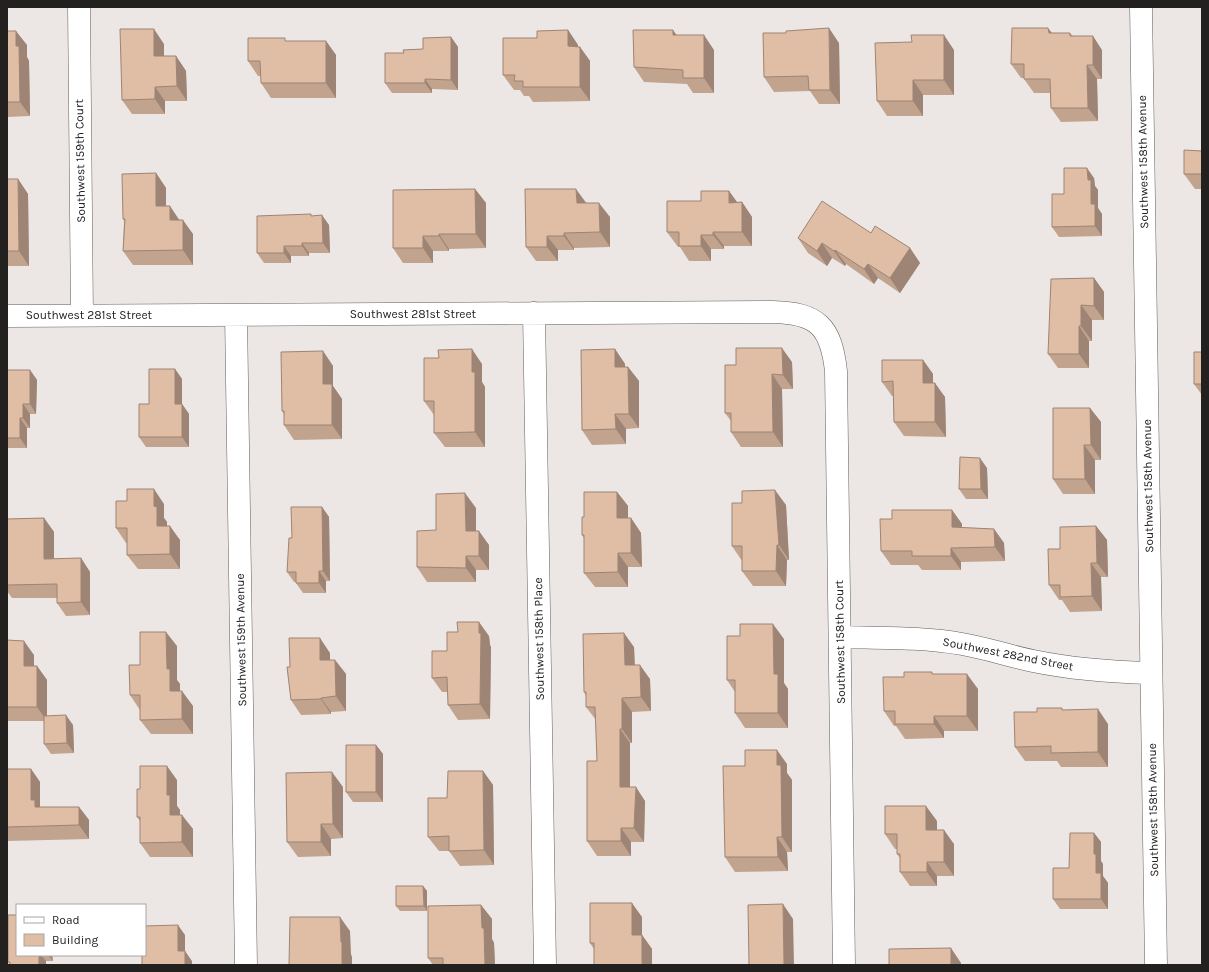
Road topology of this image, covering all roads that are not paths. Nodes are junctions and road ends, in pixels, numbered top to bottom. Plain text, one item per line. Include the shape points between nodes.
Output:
1 (78, 7) edge
2 (1141, 7) edge
3 (534, 313) junction
4 (82, 315) junction
5 (236, 315) junction
6 (7, 316) edge
7 (818, 324) joint
8 (840, 637) junction
9 (1151, 673) junction
10 (246, 965) edge
11 (545, 965) edge
12 (844, 965) edge
13 (1156, 965) edge

1 - 4 street, Southwest 159th Court
2 - 9 street, Southwest 158th Avenue
3 - 5 street, Southwest 281st Street
3 - 7 street, Southwest 281st Street via 785,312
3 - 11 street, Southwest 158th Place
4 - 5 street, Southwest 281st Street
4 - 6 street, Southwest 281st Street
5 - 10 street, Southwest 159th Avenue
7 - 8 street, Southwest 158th Court via 830,341 836,371
8 - 9 street, Southwest 282nd Street via 940,640 1065,667
8 - 12 street, Southwest 158th Court
9 - 13 street, Southwest 158th Avenue

